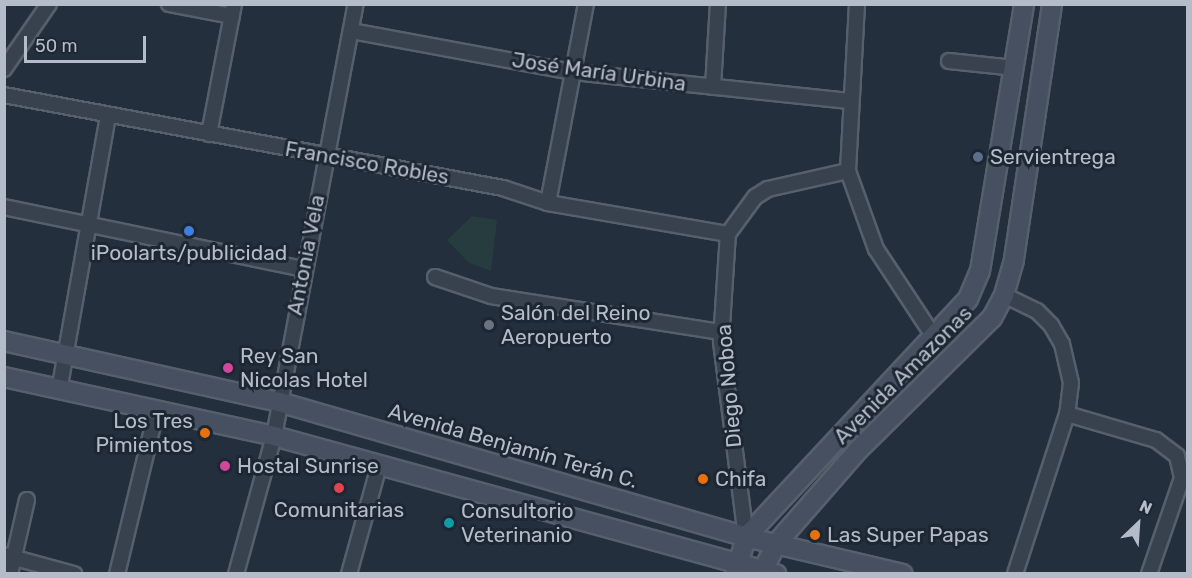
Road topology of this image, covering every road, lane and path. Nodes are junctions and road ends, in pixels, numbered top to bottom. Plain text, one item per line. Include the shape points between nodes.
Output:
1 (49, 4) edge
2 (169, 4) edge
3 (356, 4) edge
4 (586, 4) edge
5 (718, 4) edge
6 (856, 4) edge
7 (1024, 4) edge
8 (1052, 4) edge
9 (233, 10) edge
10 (351, 31) junction
11 (949, 61) dead end
12 (1014, 68) junction
13 (4, 69) edge
14 (573, 72) junction
15 (713, 87) junction
16 (4, 96) edge
17 (849, 101) junction
18 (108, 115) junction
19 (209, 134) junction
20 (326, 157) junction
21 (848, 171) junction
22 (548, 203) junction
23 (4, 207) edge
24 (89, 226) junction
25 (728, 234) junction
26 (303, 269) junction
27 (435, 277) dead end
28 (1004, 295) junction
29 (721, 332) junction
30 (934, 337) junction
31 (4, 341) edge
32 (66, 356) junction
33 (4, 377) edge
34 (59, 391) junction
35 (279, 402) junction
36 (156, 413) junction
37 (1067, 414) junction
38 (274, 436) junction
39 (379, 466) junction
40 (27, 500) dead end
41 (746, 537) junction
42 (776, 544) junction
43 (9, 556) edge
44 (736, 569) edge
45 (766, 572) edge
46 (10, 573) edge
47 (74, 573) edge
48 (117, 573) edge
49 (236, 573) edge
50 (349, 573) edge
51 (903, 573) edge
52 (1015, 573) edge
53 (1149, 573) edge

1 - 13 street
2 - 9 street
3 - 10 street, Antonia Vela
4 - 14 street
5 - 15 street
6 - 17 street
7 - 12 main road, Avenida Amazonas
8 - 28 main road, Avenida Amazonas via 1014,259
9 - 19 street
10 - 14 street, José María Urbina
10 - 20 street, Antonia Vela
11 - 12 street
12 - 30 main road, Avenida Amazonas via 980,271 968,299
14 - 15 street, José María Urbina
14 - 22 street
15 - 17 street, José María Urbina
16 - 18 street, Francisco Robles
17 - 21 street
18 - 19 street, Francisco Robles
18 - 24 street
19 - 20 street, Francisco Robles
20 - 22 street, Francisco Robles via 503,188
20 - 26 street, Antonia Vela
21 - 25 street via 768,189 755,197
21 - 30 street via 876,249
22 - 25 street, Francisco Robles
23 - 24 street
24 - 26 street
24 - 32 street
25 - 29 street, Diego Noboa
26 - 35 street, Antonia Vela
27 - 29 street via 491,296
28 - 37 street via 1037,311 1062,344 1071,382
28 - 42 main road, Avenida Amazonas via 992,318 859,450
29 - 41 street, Diego Noboa
30 - 41 main road, Avenida Amazonas
31 - 32 main road, Avenida Benjamín Terán C.
32 - 34 street
32 - 35 main road, Avenida Benjamín Terán C.
33 - 34 main road
34 - 36 main road
35 - 38 street, Antonia Vela
35 - 41 main road, Avenida Benjamín Terán C.
36 - 38 main road
36 - 48 street
37 - 52 street
37 - 53 street via 1156,440 1177,456 1182,478
38 - 39 main road
38 - 49 street, Antonia Vela
39 - 44 main road
39 - 50 street
40 - 43 street
41 - 42 main road, Avenida Benjamín Terán C.
41 - 44 main road
42 - 45 main road, Avenida Amazonas
42 - 51 main road, Avenida Benjamín Terán C.
43 - 46 street
43 - 47 street
44 - 45 main road

